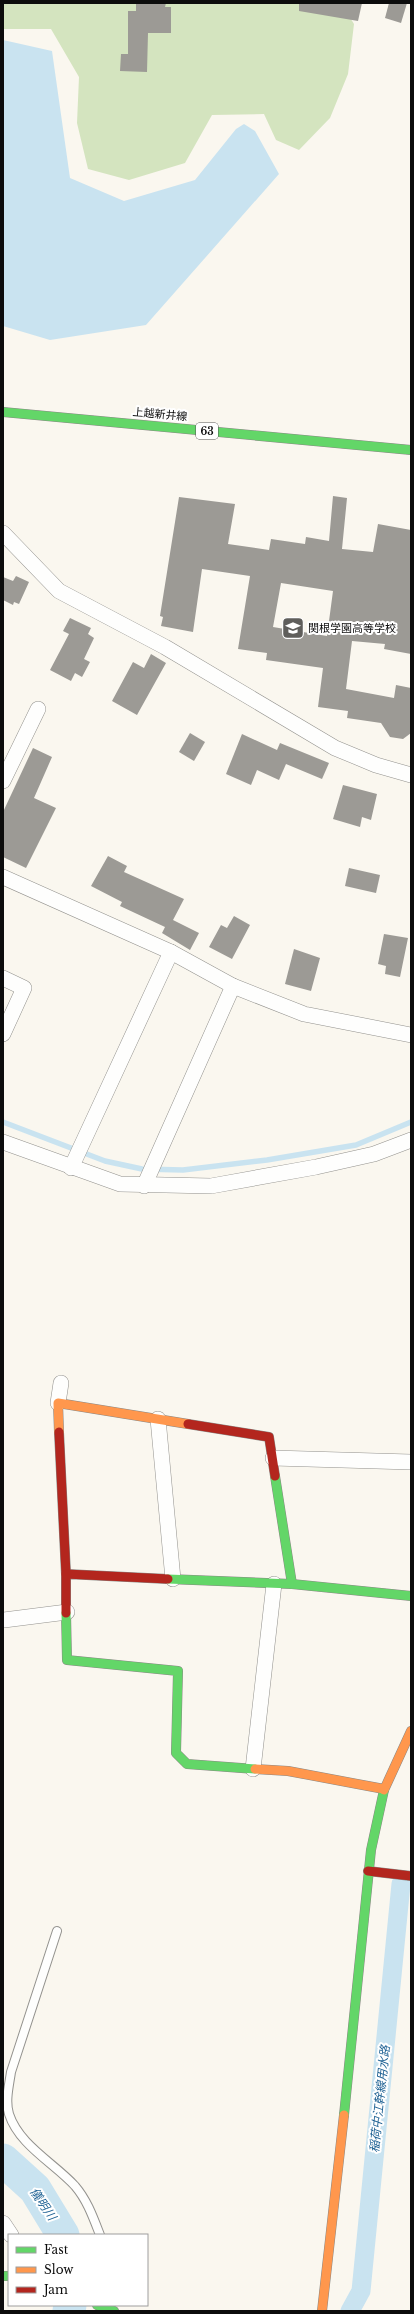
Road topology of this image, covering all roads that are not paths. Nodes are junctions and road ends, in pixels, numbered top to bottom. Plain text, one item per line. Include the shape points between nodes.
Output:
1 (3, 412) edge
2 (411, 450) edge
3 (3, 533) edge
4 (38, 709) dead end
5 (411, 774) edge
6 (3, 781) edge
7 (3, 877) edge
8 (171, 952) junction
9 (3, 978) edge
10 (233, 986) junction
11 (3, 1034) edge
12 (411, 1035) edge
13 (411, 1140) edge
14 (3, 1142) edge
15 (71, 1168) junction
16 (144, 1186) junction
17 (61, 1382) dead end
18 (58, 1403) junction
19 (158, 1419) junction
20 (273, 1458) junction
21 (411, 1462) edge
22 (66, 1574) junction
23 (173, 1579) junction
24 (274, 1584) junction
25 (292, 1584) junction
26 (411, 1596) edge
27 (67, 1612) junction
28 (4, 1620) edge
29 (411, 1731) edge
30 (253, 1769) junction
31 (384, 1789) junction
32 (368, 1871) junction
33 (411, 1876) edge
34 (57, 1931) dead end
35 (3, 2223) edge
36 (10, 2234) edge
37 (100, 2234) edge
38 (101, 2306) edge
39 (114, 2311) edge
40 (322, 2311) edge

1 - 2 street, 上越新井線 / 63
3 - 5 street via 59,591 165,648 335,748 376,765
4 - 6 street
7 - 8 street
8 - 10 street
8 - 15 street
9 - 11 street via 24,988
10 - 12 street via 304,1014
10 - 16 street
13 - 16 street via 374,1154 211,1186
14 - 15 street
15 - 16 street via 120,1184
17 - 18 street
18 - 19 street
18 - 22 street
19 - 20 street via 268,1437
19 - 23 street
20 - 21 street
20 - 25 street
22 - 23 street
22 - 27 street
23 - 24 street
24 - 25 street
24 - 30 street
25 - 26 street
27 - 28 street
27 - 30 street via 67,1660 178,1671 176,1753 187,1764
29 - 31 street
30 - 31 street via 288,1771
31 - 32 street
32 - 33 street
32 - 40 street via 340,2159
34 - 37 lane via 11,2072 7,2094 9,2114 26,2140 76,2187 86,2202
35 - 36 street
38 - 39 street

